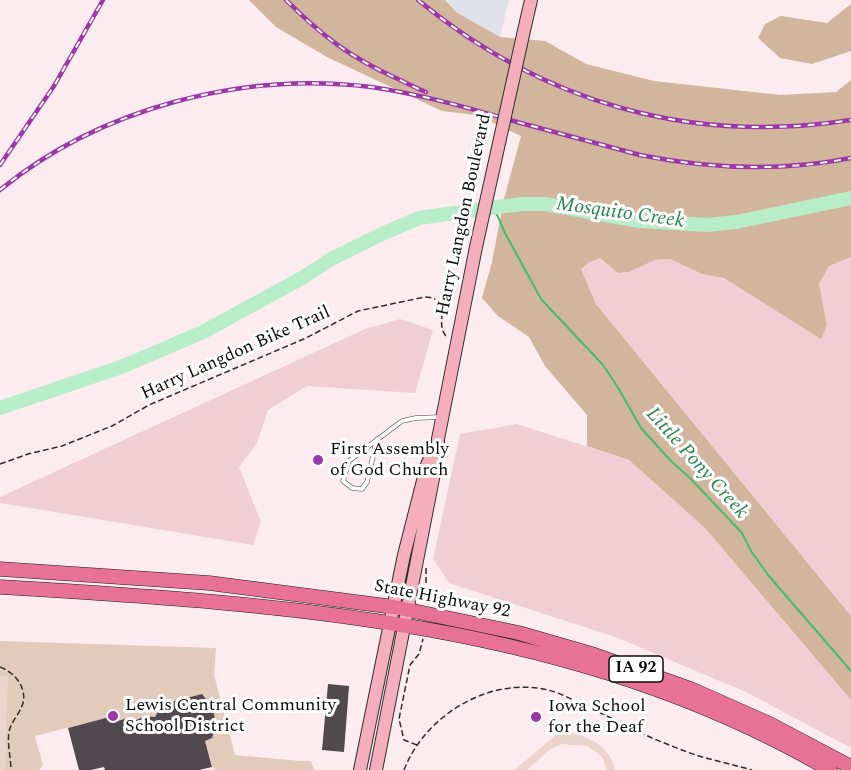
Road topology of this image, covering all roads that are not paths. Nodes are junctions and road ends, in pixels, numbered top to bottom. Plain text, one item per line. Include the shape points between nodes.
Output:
1 (531, 0) edge
2 (442, 417) junction
3 (377, 439) junction
4 (0, 569) edge
5 (0, 587) edge
6 (401, 608) junction
7 (397, 624) junction
8 (851, 767) edge
9 (360, 770) edge
10 (376, 770) edge
11 (830, 770) edge

1 - 2 main road, Harry Langdon Boulevard, bridge
2 - 3 lane via 402,421
2 - 6 main road, Harry Langdon Boulevard via 438,453
3 - 3 lane via 349,461 343,481 352,488 362,489 366,482
4 - 6 main road, State Highway 92 / IA 92 via 209,583
5 - 7 main road, State Highway 92 / IA 92 via 155,596
6 - 7 main road, Harry Langdon Boulevard
6 - 8 main road, State Highway 92 / IA 92 via 531,636 636,669 770,723
7 - 9 main road, Harry Langdon Boulevard
7 - 10 main road, Harry Langdon Boulevard
7 - 11 main road, State Highway 92 / IA 92 via 520,648 641,684 736,720

